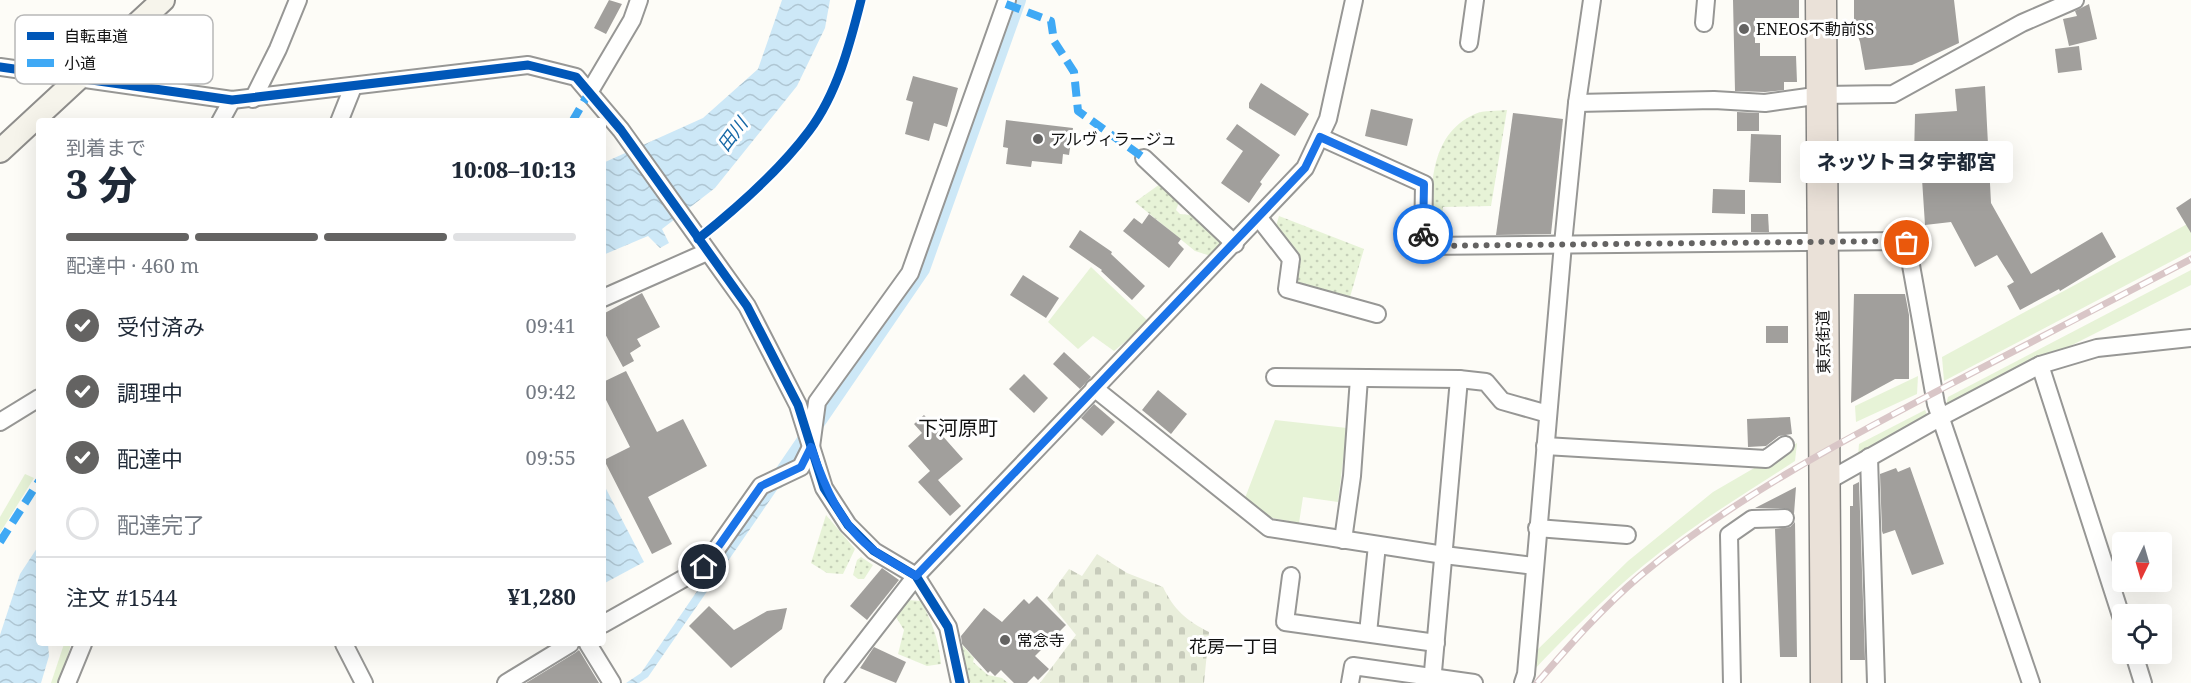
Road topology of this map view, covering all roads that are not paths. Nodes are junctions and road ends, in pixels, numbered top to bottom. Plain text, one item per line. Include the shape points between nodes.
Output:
1 (163, 0) edge
2 (298, 0) edge
3 (639, 0) edge
4 (1007, 0) edge
5 (1354, 0) edge
6 (1474, 0) edge
7 (1592, 0) edge
8 (1706, 0) edge
9 (1821, 0) edge
10 (2075, 0) edge
11 (147, 15) edge
12 (1704, 23) dead end
13 (1469, 43) dead end
14 (0, 67) edge
15 (15, 69) edge
16 (74, 84) edge
17 (115, 84) edge
18 (353, 87) junction
19 (590, 91) junction
20 (1822, 95) junction
21 (253, 99) junction
22 (232, 100) junction
23 (1577, 103) junction
24 (36, 118) edge
25 (36, 118) edge
26 (222, 118) edge
27 (341, 118) edge
28 (1320, 137) junction
29 (0, 151) edge
30 (1144, 158) dead end
31 (1259, 218) junction
32 (1822, 240) junction
33 (1235, 244) junction
34 (1563, 244) junction
35 (707, 252) junction
36 (606, 297) edge
37 (1377, 314) dead end
38 (2191, 338) edge
39 (2040, 365) junction
40 (1275, 377) dead end
41 (1359, 378) junction
42 (1459, 379) junction
43 (1094, 388) junction
44 (36, 400) edge
45 (1548, 414) junction
46 (1941, 417) junction
47 (0, 422) edge
48 (1785, 445) dead end
49 (1545, 446) junction
50 (811, 447) junction
51 (1869, 457) junction
52 (1826, 482) junction
53 (1785, 518) dead end
54 (1537, 528) junction
55 (1627, 535) dead end
56 (1343, 540) junction
57 (1377, 545) junction
58 (1444, 555) junction
59 (1534, 566) junction
60 (916, 576) junction
61 (1291, 576) dead end
62 (2117, 604) edge
63 (606, 622) edge
64 (1368, 633) junction
65 (1436, 643) junction
66 (82, 646) edge
67 (345, 646) edge
68 (567, 646) edge
69 (589, 646) edge
70 (2137, 664) edge
71 (1433, 680) edge
72 (67, 683) edge
73 (363, 683) edge
74 (506, 683) edge
75 (612, 683) edge
76 (833, 683) edge
77 (960, 683) edge
78 (1350, 683) edge
79 (1474, 683) edge
80 (1522, 683) edge
81 (1732, 683) edge
82 (1826, 683) edge
83 (1876, 683) edge
84 (2031, 683) edge
85 (2143, 683) edge

1 - 11 street
2 - 21 street
3 - 19 street via 632,20
4 - 50 street via 910,273 817,402
5 - 28 street via 1328,119
6 - 13 street
7 - 23 street
8 - 12 street
9 - 20 highway, 東京街道
10 - 20 street via 2022,23 1893,94
14 - 15 street
16 - 25 street
17 - 22 street
18 - 19 street via 528,65 576,77
18 - 21 street
18 - 27 street
19 - 35 street
20 - 23 street via 1765,103
20 - 32 highway, 東京街道
21 - 22 street
22 - 26 street
23 - 34 street
24 - 29 street
28 - 31 street via 1305,168
28 - 34 street via 1424,184 1423,246
30 - 33 street
31 - 33 street
31 - 37 street via 1291,260 1287,289
32 - 34 street
32 - 46 street via 1907,243
32 - 52 highway, 東京街道
33 - 43 street
34 - 45 street
35 - 36 street
35 - 50 street via 747,306 798,405
38 - 39 street via 2097,348
39 - 46 street
39 - 62 street
40 - 41 street
41 - 42 street
41 - 56 street
42 - 45 street via 1486,382 1502,401
42 - 58 street
43 - 56 street via 1269,528
43 - 60 street
44 - 47 street
45 - 49 street
46 - 51 street
46 - 84 street
48 - 49 street via 1766,459
49 - 54 street
50 - 60 street via 824,488 848,525 874,551
50 - 63 street via 801,467 761,486 704,567
51 - 52 street
51 - 83 street
52 - 82 highway, 東京街道
53 - 81 street via 1752,519 1729,536
54 - 55 street
54 - 59 street
56 - 57 street
57 - 58 street
57 - 64 street
58 - 59 street
58 - 65 street
59 - 80 street via 1526,674
60 - 76 street
60 - 77 street via 948,627
61 - 64 street via 1285,622
64 - 65 street
65 - 71 street
66 - 72 street
67 - 73 street
68 - 74 street
69 - 75 street
70 - 85 street
71 - 78 street via 1353,666
71 - 79 street

